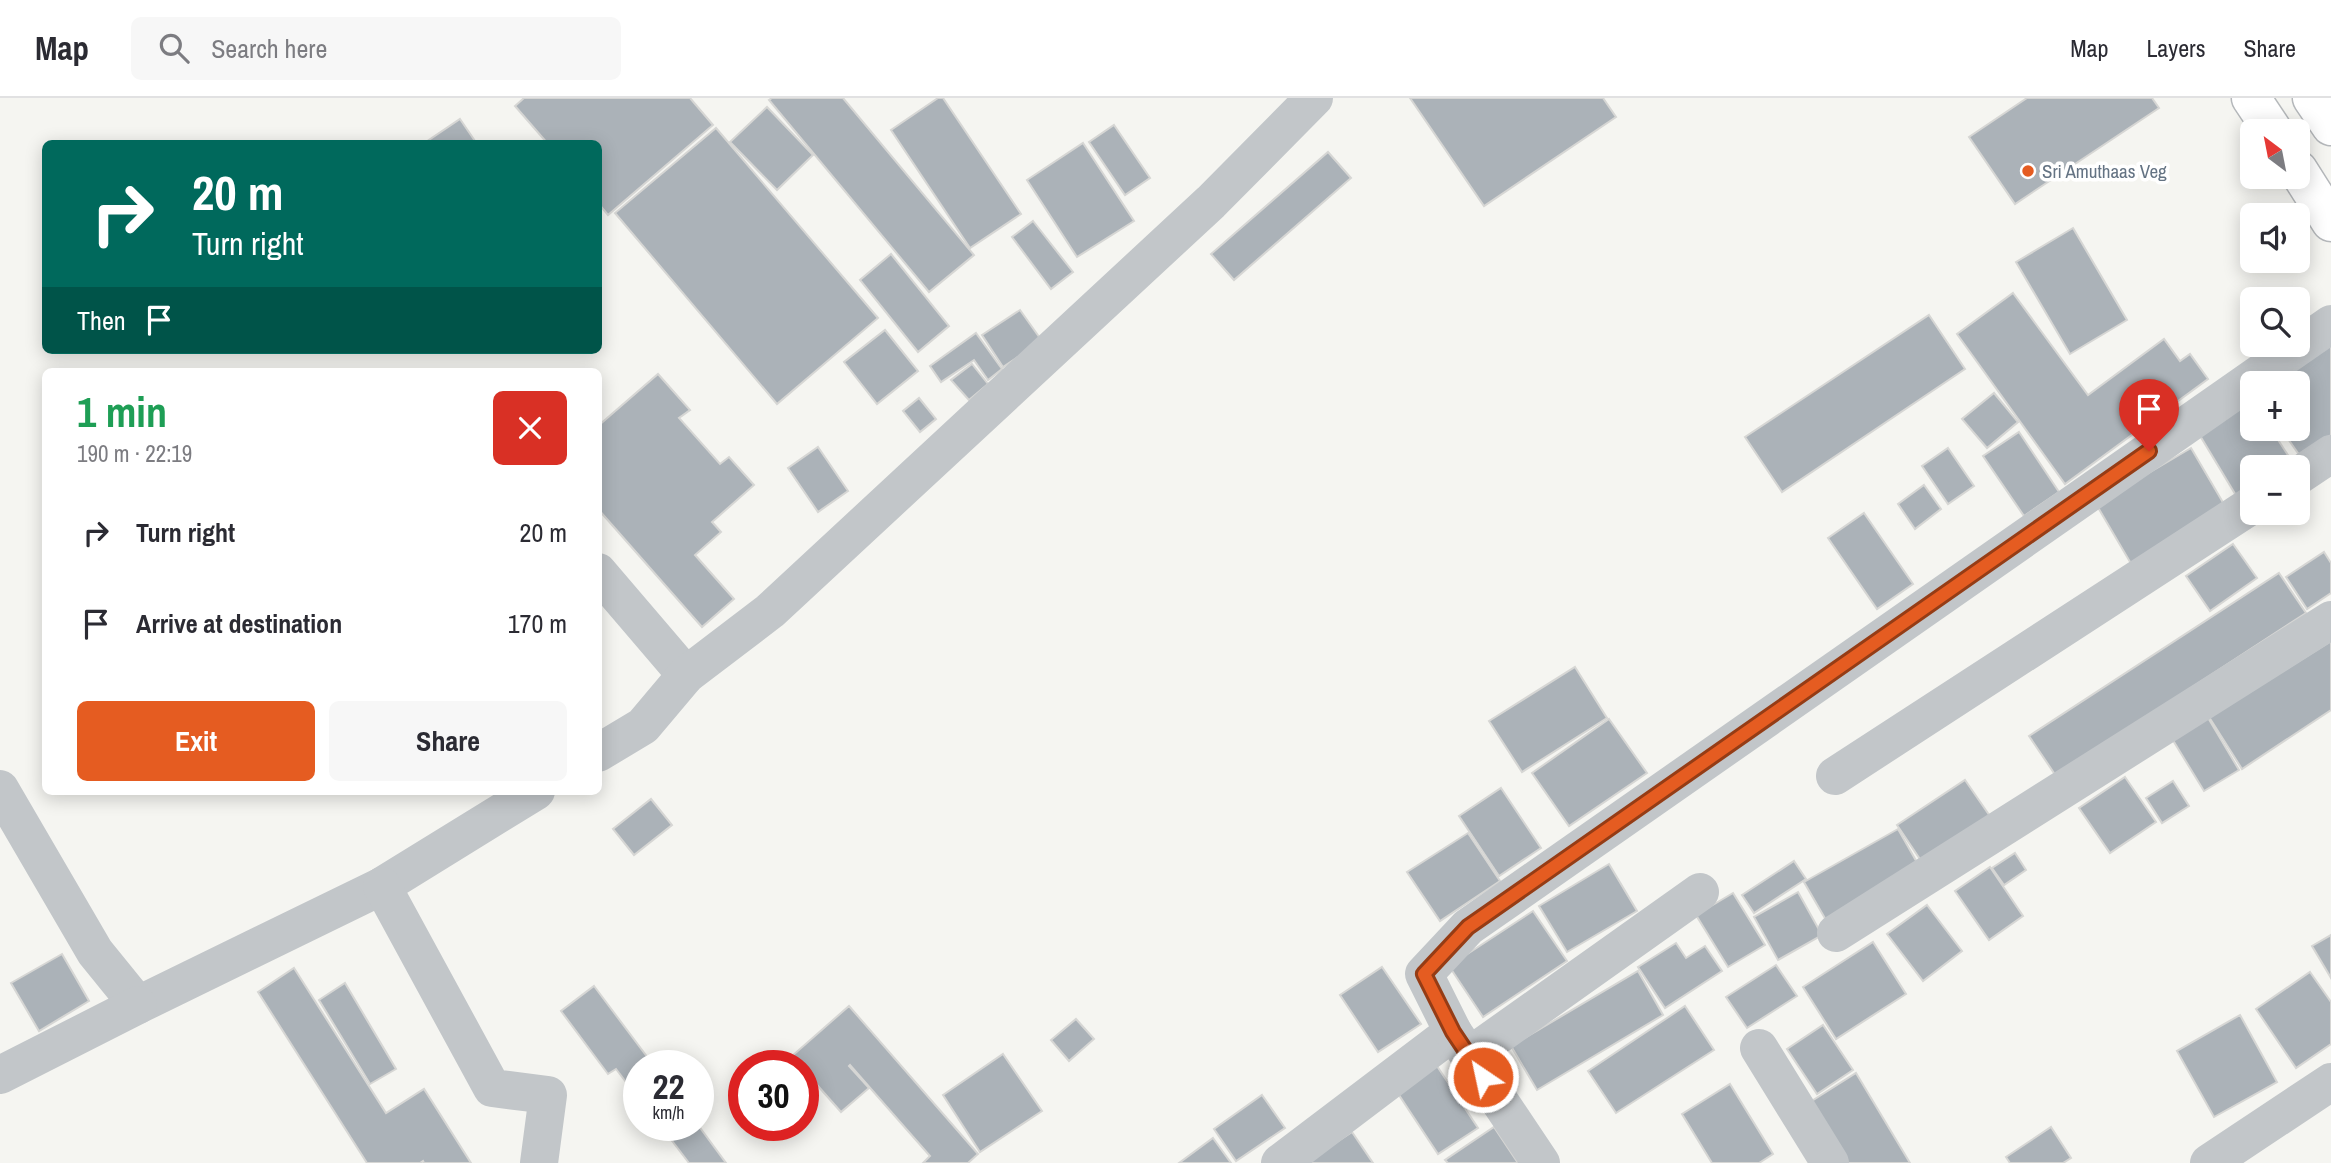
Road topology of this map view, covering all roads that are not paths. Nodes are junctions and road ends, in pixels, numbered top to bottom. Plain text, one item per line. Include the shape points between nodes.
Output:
1 (2251, 98) edge
2 (2312, 98) edge
3 (1307, 101) edge
4 (2265, 119) edge
5 (2331, 126) edge
6 (2310, 189) edge
7 (2331, 222) edge
8 (2331, 324) edge
9 (2331, 454) edge
10 (2310, 468) edge
11 (2240, 513) edge
12 (602, 577) edge
13 (2331, 620) edge
14 (686, 675) junction
15 (602, 750) edge
16 (1835, 776) dead end
17 (0, 789) edge
18 (530, 795) edge
19 (382, 886) junction
20 (1700, 892) dead end
21 (1836, 933) dead end
22 (138, 1005) junction
23 (1461, 1044) junction
24 (1759, 1048) dead end
25 (0, 1075) edge
26 (2331, 1082) edge
27 (539, 1163) edge
28 (1280, 1163) edge
29 (1541, 1163) edge
30 (1830, 1163) edge
31 (2209, 1163) edge

1 - 4 highway
2 - 5 highway
3 - 14 street via 1211,202 780,602
6 - 7 highway
8 - 23 street via 1468,927 1424,974
9 - 10 street
11 - 16 street
12 - 14 street
13 - 21 street
14 - 15 street via 643,726
17 - 22 street via 95,952
18 - 19 street
19 - 22 street
19 - 27 street via 492,1088 548,1095
20 - 23 street
22 - 25 street
23 - 28 street
23 - 29 street
24 - 30 street
26 - 31 street

